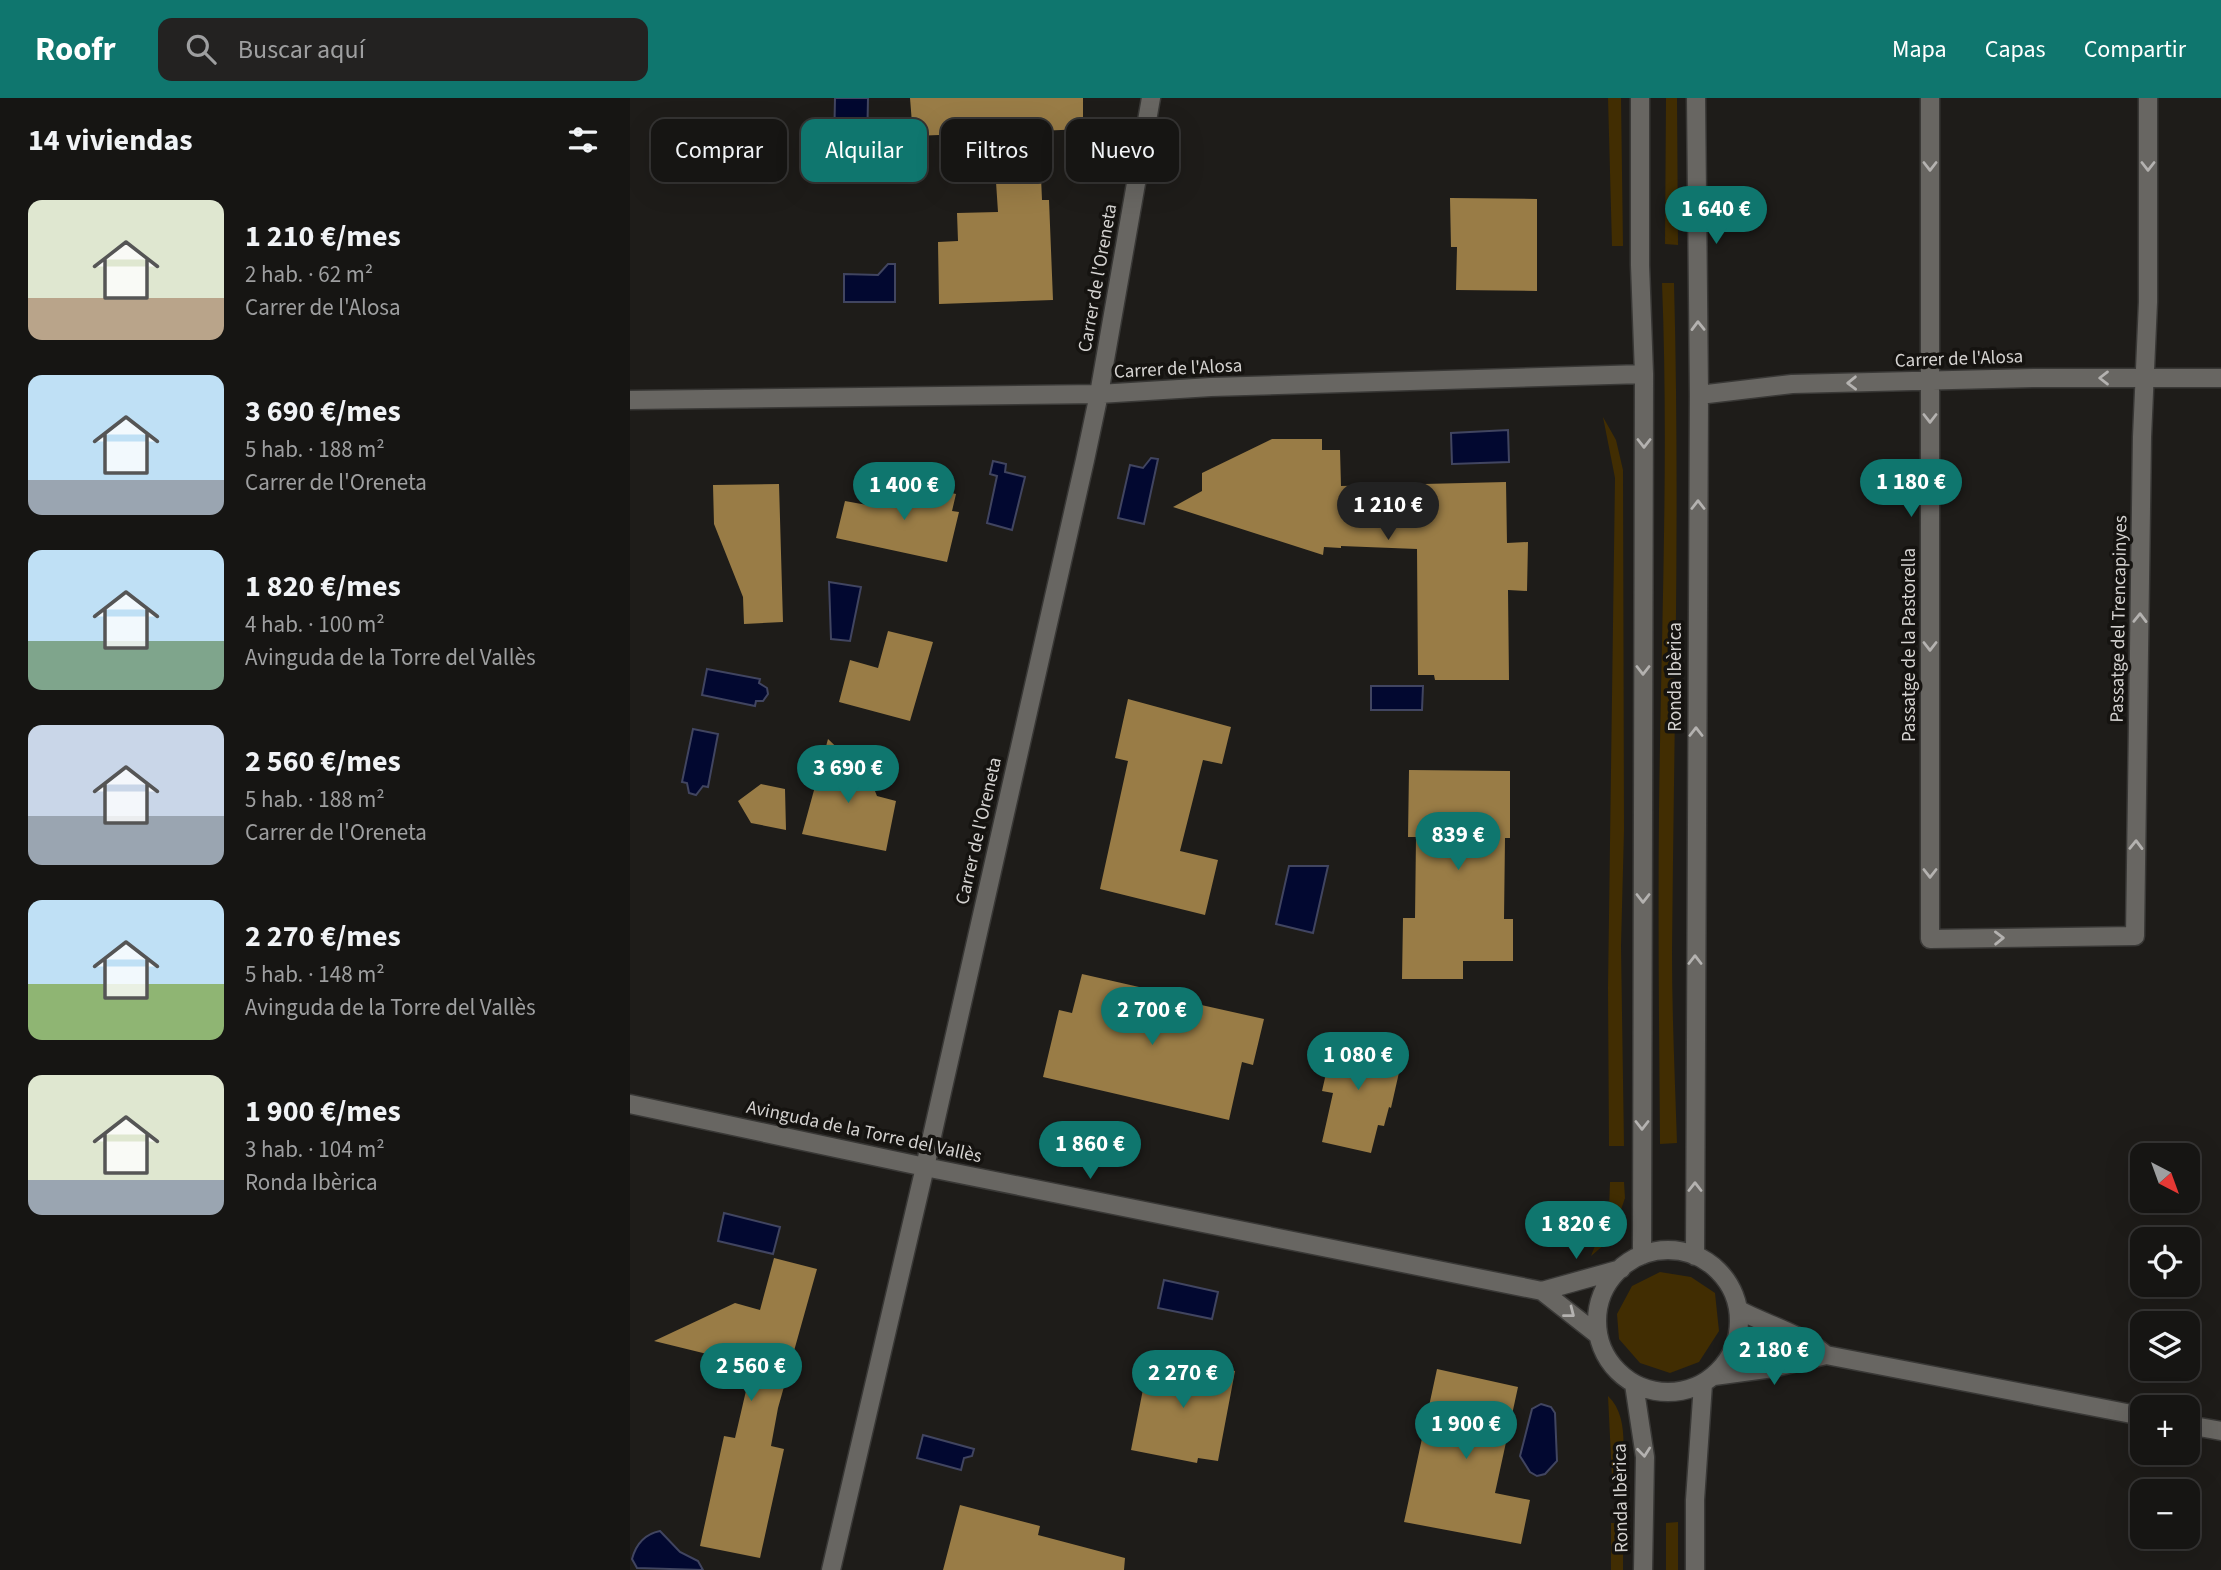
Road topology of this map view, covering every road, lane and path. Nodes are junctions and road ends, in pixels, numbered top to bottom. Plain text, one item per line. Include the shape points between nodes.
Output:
1 (1151, 98) edge
2 (1640, 98) edge
3 (1696, 98) edge
4 (1930, 98) edge
5 (2148, 98) edge
6 (1644, 374) junction
7 (2146, 377) junction
8 (2221, 378) edge
9 (1930, 381) junction
10 (1099, 394) junction
11 (1699, 394) junction
12 (630, 400) edge
13 (1930, 939) joint
14 (630, 1104) edge
15 (925, 1167) junction
16 (1642, 1255) junction
17 (1695, 1256) junction
18 (1621, 1269) junction
19 (1542, 1291) junction
20 (1739, 1310) junction
21 (1598, 1335) junction
22 (1826, 1355) junction
23 (1709, 1380) junction
24 (1633, 1384) junction
25 (2130, 1414) edge
26 (2200, 1427) edge
27 (2221, 1431) edge
28 (831, 1570) edge
29 (1643, 1570) edge
30 (1695, 1570) edge

1 - 10 street, Carrer de l'Oreneta
2 - 6 street, Ronda Ibèrica
11 -> 3 street, Ronda Ibèrica
4 -> 9 street, Passatge de la Pastorella
5 -> 7 street, Passatge del Trencapinyes
6 - 10 street, Carrer de l'Alosa
6 -> 16 street, Ronda Ibèrica
7 - 8 street, Carrer de l'Alosa
7 -> 9 street, Carrer de l'Alosa
13 -> 7 street, Passatge del Trencapinyes via 2135,936
9 -> 11 street, Carrer de l'Alosa via 1792,384
9 -> 13 street, Passatge de la Pastorella
10 - 12 street, Carrer de l'Alosa
10 - 15 street, Carrer de l'Oreneta
17 -> 11 street, Ronda Ibèrica
14 - 15 street, Avinguda de la Torre del Vallès
15 - 19 street, Avinguda de la Torre del Vallès
15 - 28 street, Carrer de l'Oreneta
16 - 17 street via 1669,1251
16 - 18 street
17 - 20 street via 1724,1277
18 - 19 street, Avinguda de la Torre del Vallès
18 - 21 street via 1606,1288 1598,1311
19 -> 21 street, Avinguda de la Torre del Vallès
20 - 22 street via 1813,1344
20 - 23 street via 1730,1358
21 - 24 street via 1610,1364
22 - 23 street
22 - 25 street
23 - 24 street via 1669,1393
23 - 30 street via 1695,1500
24 -> 29 street, Ronda Ibèrica via 1645,1457
26 - 27 street

